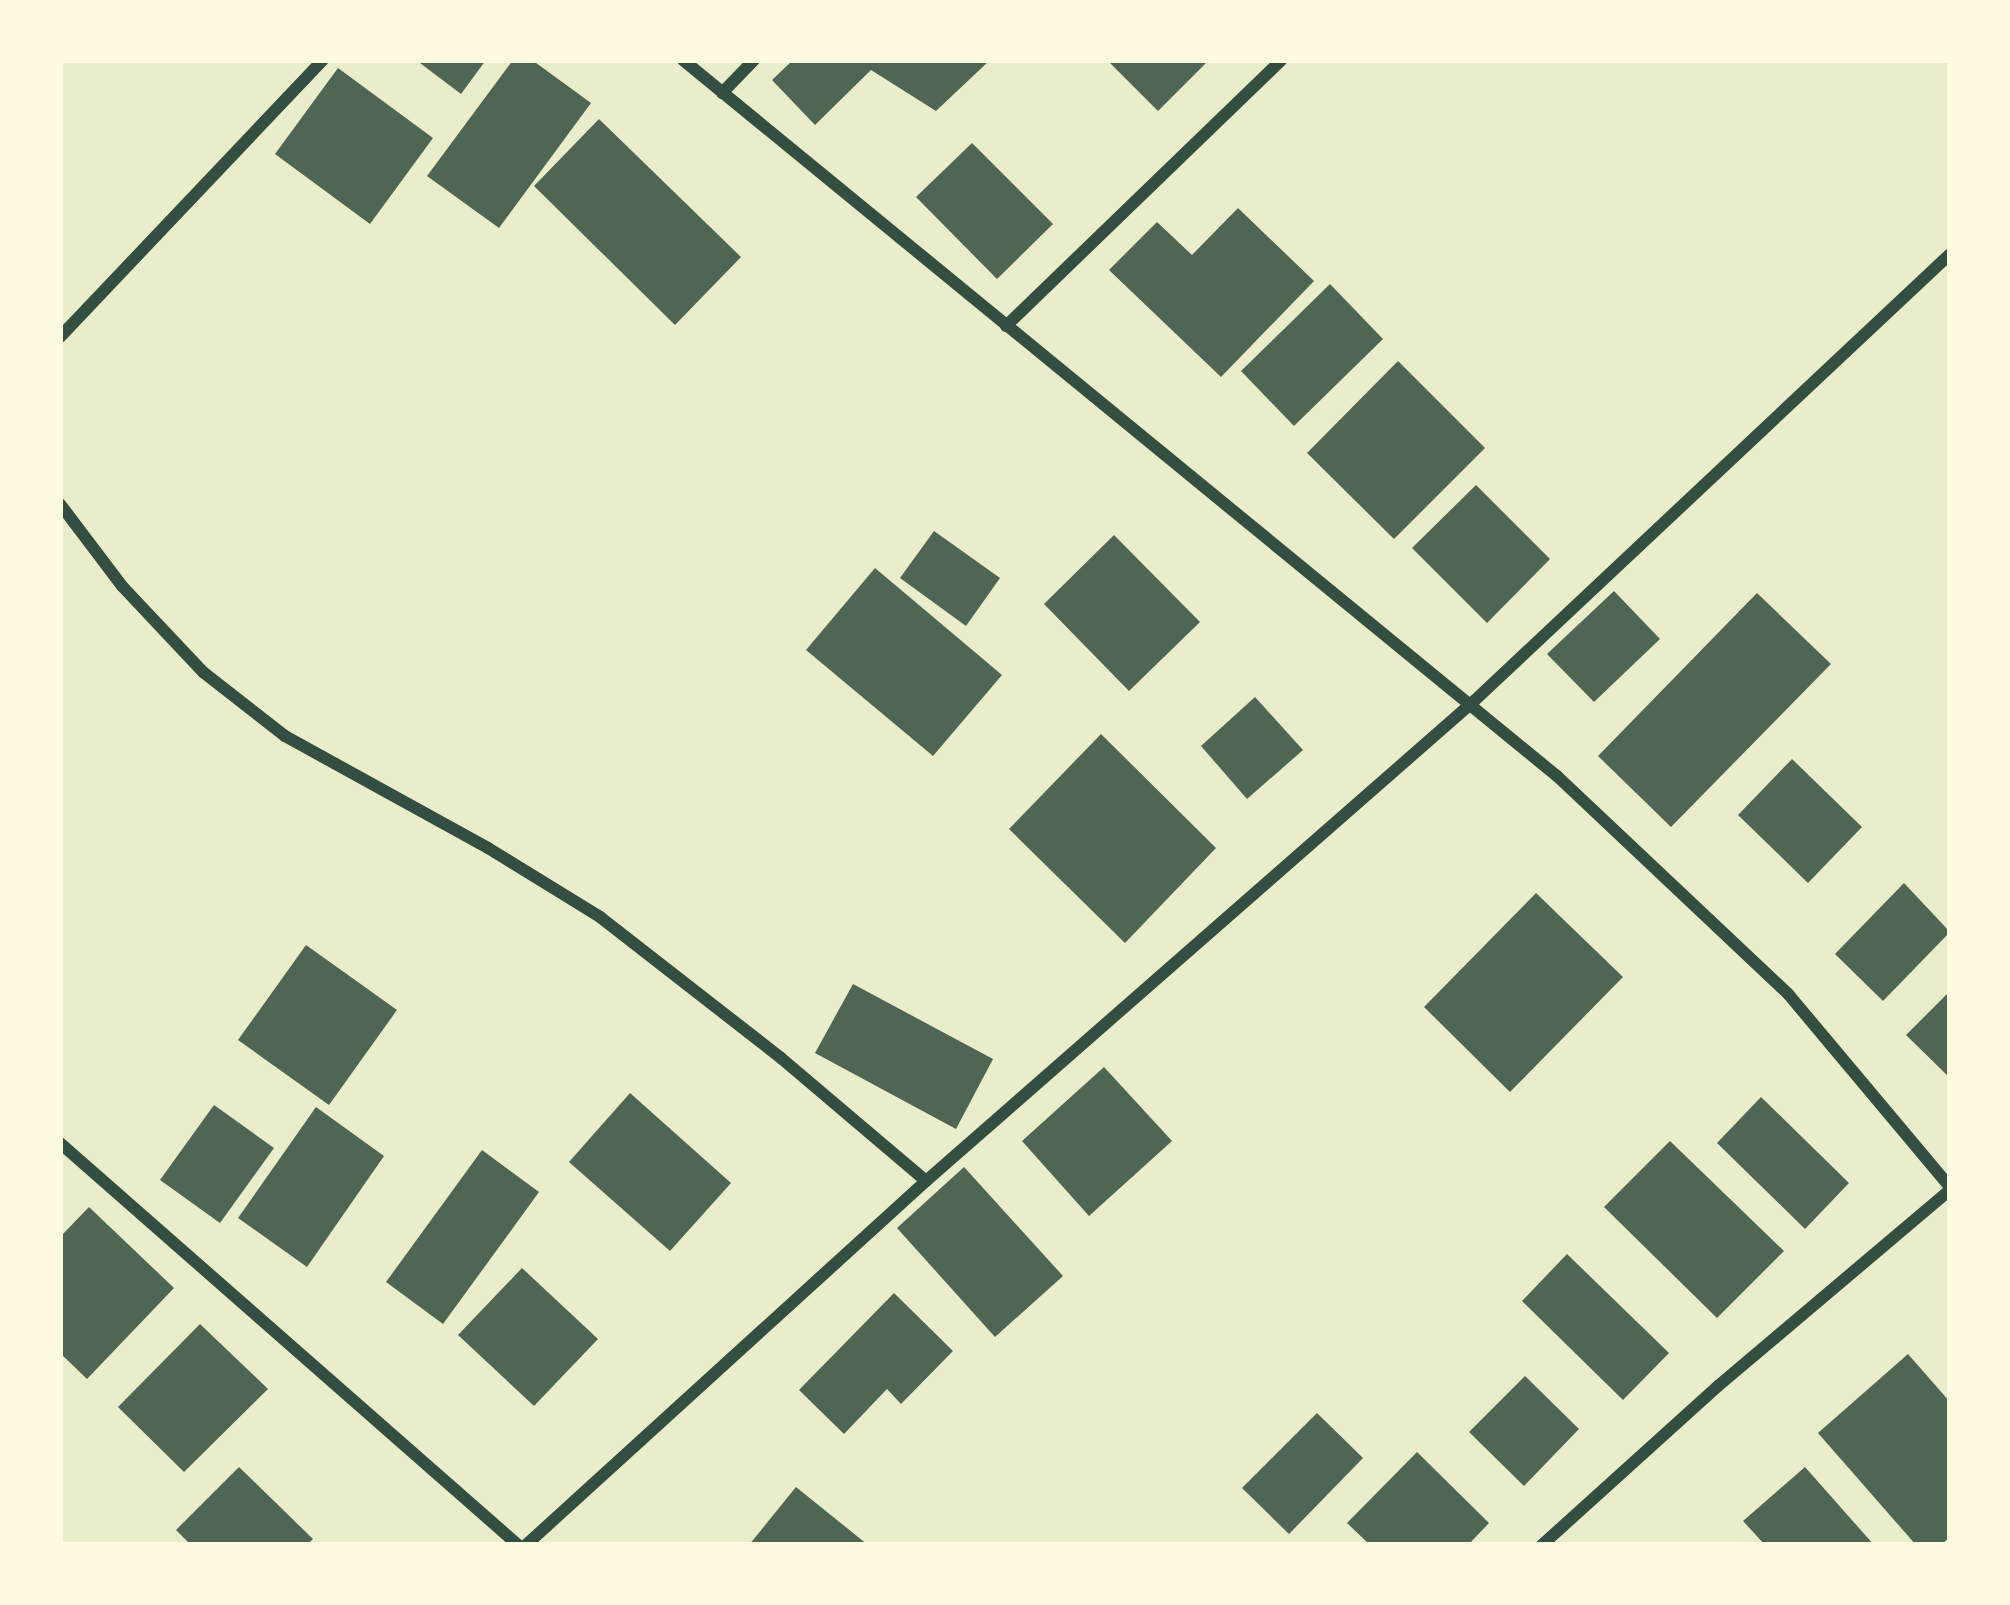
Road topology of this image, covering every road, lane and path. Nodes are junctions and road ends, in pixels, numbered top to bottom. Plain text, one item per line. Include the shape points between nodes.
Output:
1 (323, 60) edge
2 (682, 60) edge
3 (754, 60) edge
4 (1281, 60) edge
5 (722, 93) junction
6 (1950, 254) edge
7 (1006, 326) junction
8 (60, 337) edge
9 (60, 504) edge
10 (1473, 702) junction
11 (60, 1143) edge
12 (926, 1181) junction
13 (1950, 1189) edge
14 (522, 1545) edge
15 (1542, 1545) edge

1 - 8 street
2 - 5 street
3 - 5 street
4 - 7 street
5 - 7 street
6 - 10 street
7 - 10 street
9 - 12 street via 203,672 268,723 600,917
10 - 12 street
10 - 13 street via 1789,995
11 - 14 street
12 - 14 street
13 - 15 street

